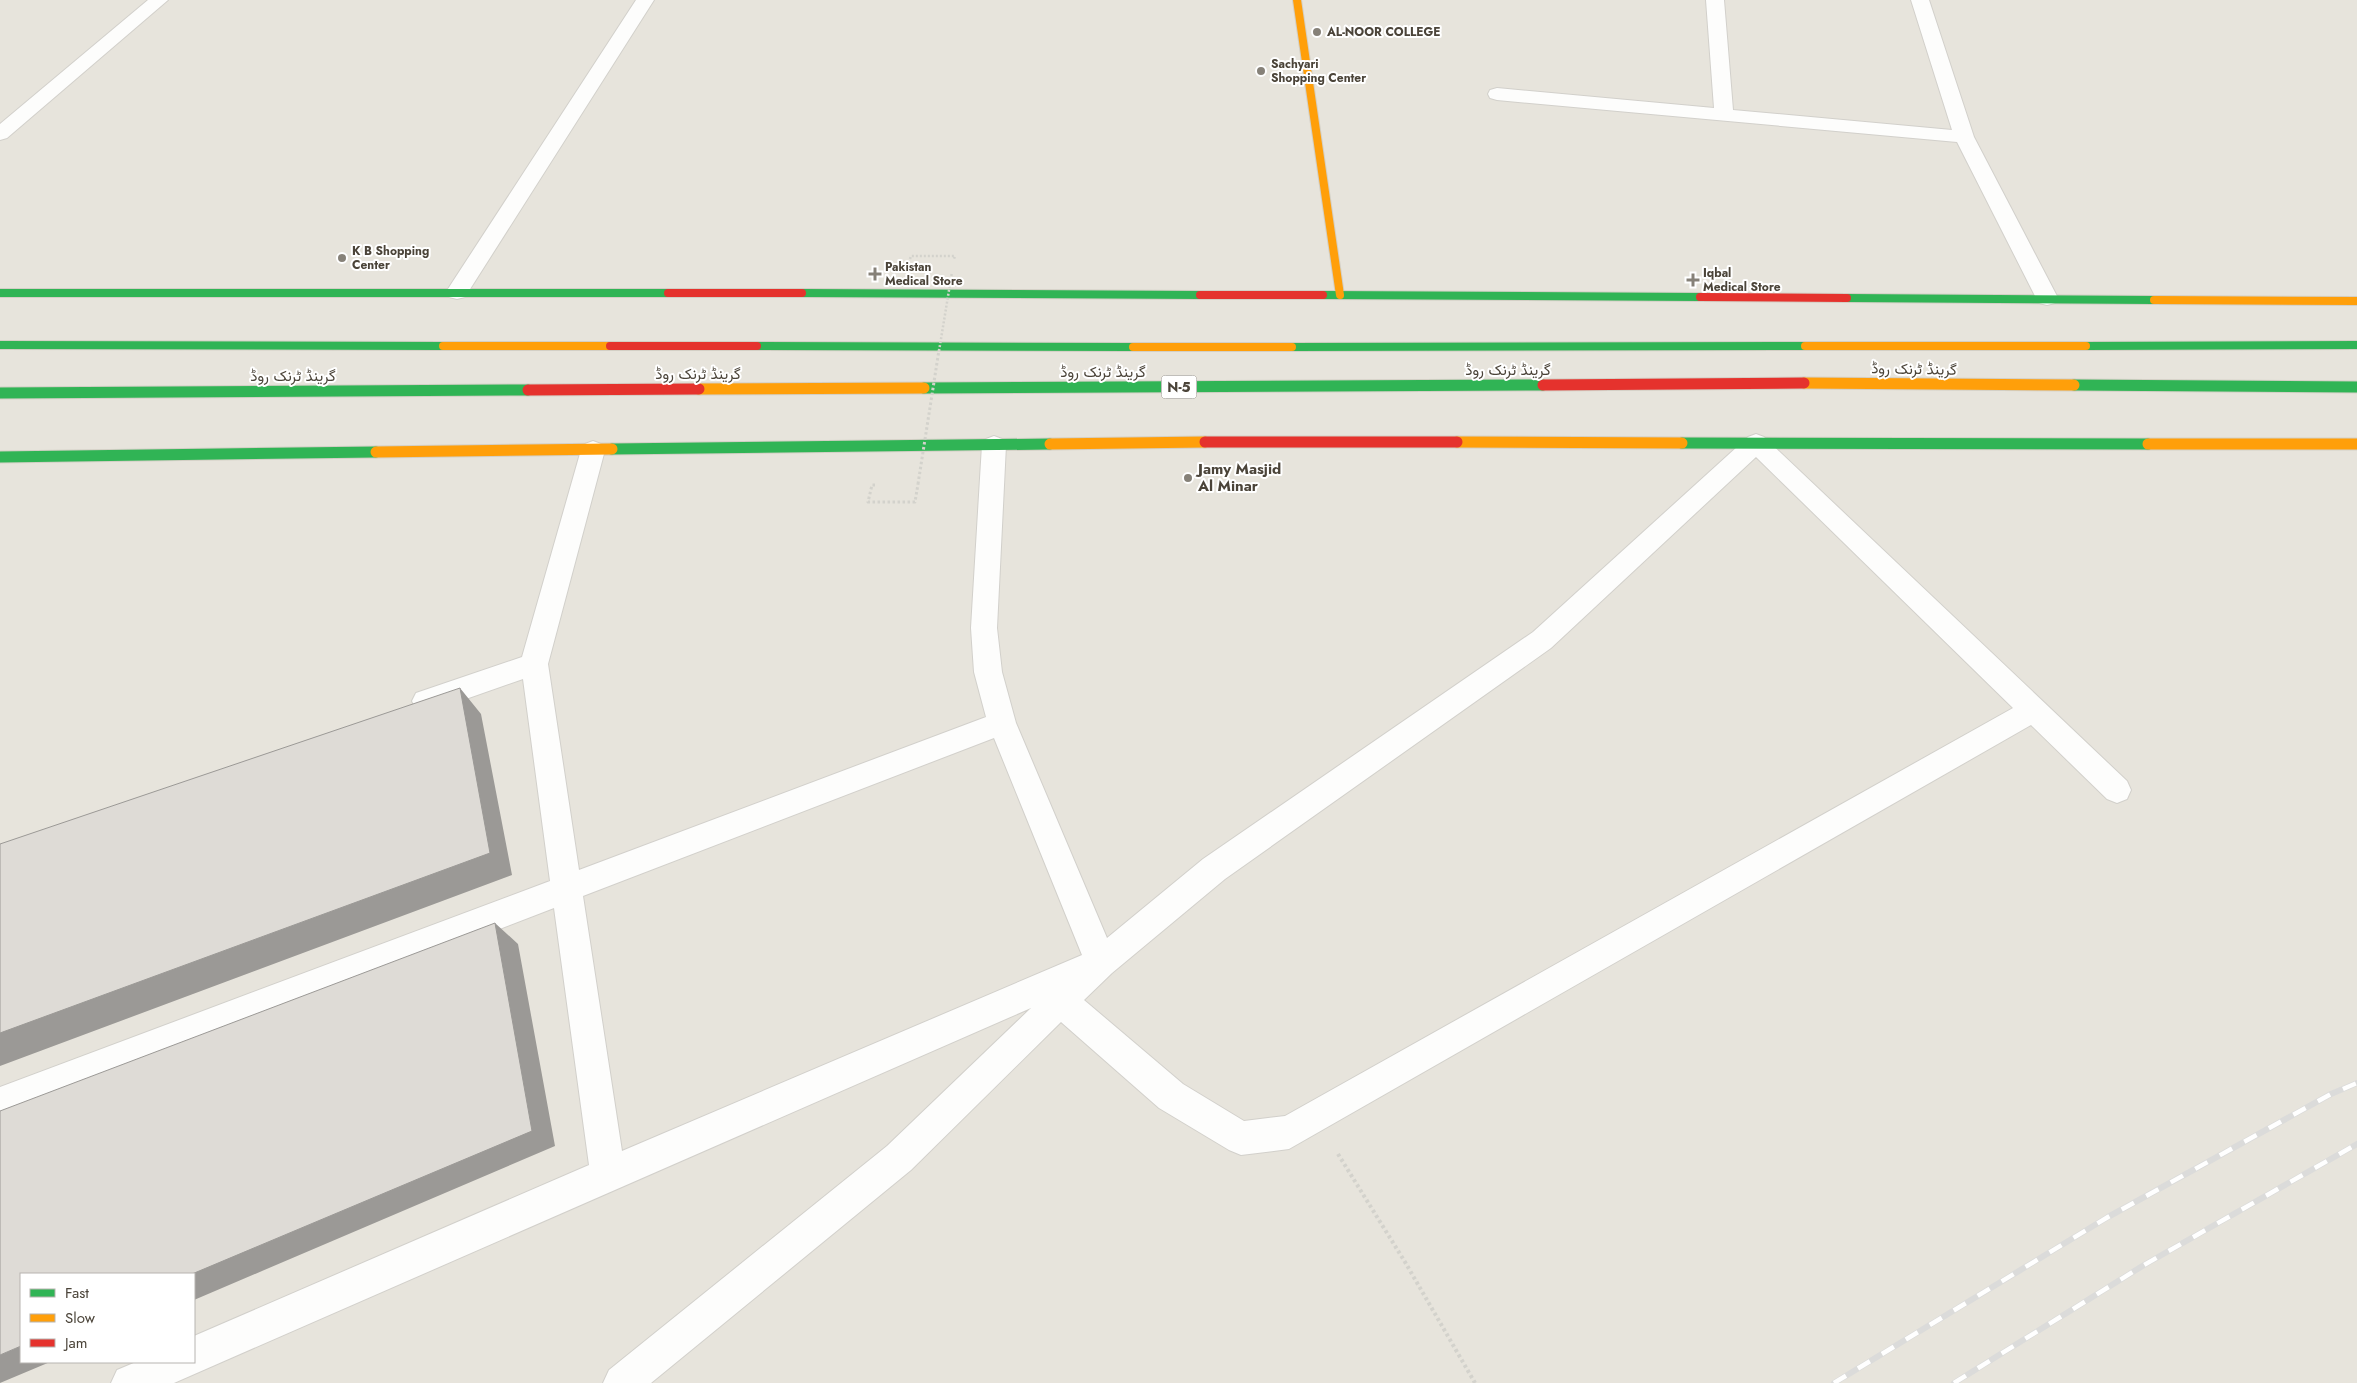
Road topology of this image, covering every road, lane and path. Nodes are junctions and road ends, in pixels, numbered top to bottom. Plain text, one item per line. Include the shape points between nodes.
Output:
1 (159, 0) edge
2 (645, 0) edge
3 (1297, 0) edge
4 (1715, 0) edge
5 (1920, 0) edge
6 (1497, 94) dead end
7 (1724, 114) junction
8 (0, 134) edge
9 (1964, 137) junction
10 (952, 272) dead end
11 (456, 292) junction
12 (0, 293) edge
13 (1340, 295) junction
14 (2047, 298) junction
15 (2357, 301) edge
16 (0, 345) edge
17 (2357, 345) edge
18 (2357, 388) edge
19 (0, 393) edge
20 (1756, 443) junction
21 (2357, 444) edge
22 (994, 445) junction
23 (593, 450) junction
24 (0, 456) edge
25 (881, 485) dead end
26 (534, 664) junction
27 (403, 709) edge
28 (2034, 710) junction
29 (1002, 723) junction
30 (2117, 790) dead end
31 (566, 888) junction
32 (1101, 962) junction
33 (1052, 994) junction
34 (0, 1104) edge
35 (1315, 1118) junction
36 (608, 1174) junction
37 (195, 1355) edge
38 (177, 1363) edge
39 (130, 1383) edge
40 (622, 1383) edge
41 (1476, 1383) edge

1 - 8 street
2 - 11 street
3 - 13 main road
4 - 7 street
5 - 9 street
6 - 7 street
7 - 9 street
9 - 14 street
10 - 25 path, bridge via 916,502 868,502 872,485
11 - 12 main road
11 - 13 main road
13 - 14 main road
14 - 15 main road
16 - 17 main road, گرینڈ ٹرنک روڈ
18 - 19 main road, گرینڈ ٹرنک روڈ / N-5 via 1854,383
20 - 21 main road
20 - 22 main road via 1178,442
20 - 28 street
20 - 32 street via 1542,640 1214,869
22 - 23 main road
22 - 29 street via 984,628 988,672
23 - 24 main road
23 - 26 street
26 - 27 street
26 - 31 street
28 - 30 street
28 - 35 street
29 - 31 street
29 - 32 street
31 - 34 street
31 - 36 street
32 - 33 street
33 - 35 street via 1171,1096 1241,1138 1289,1132
33 - 36 street
33 - 40 street via 899,1158
35 - 41 path
36 - 37 street
38 - 39 street

